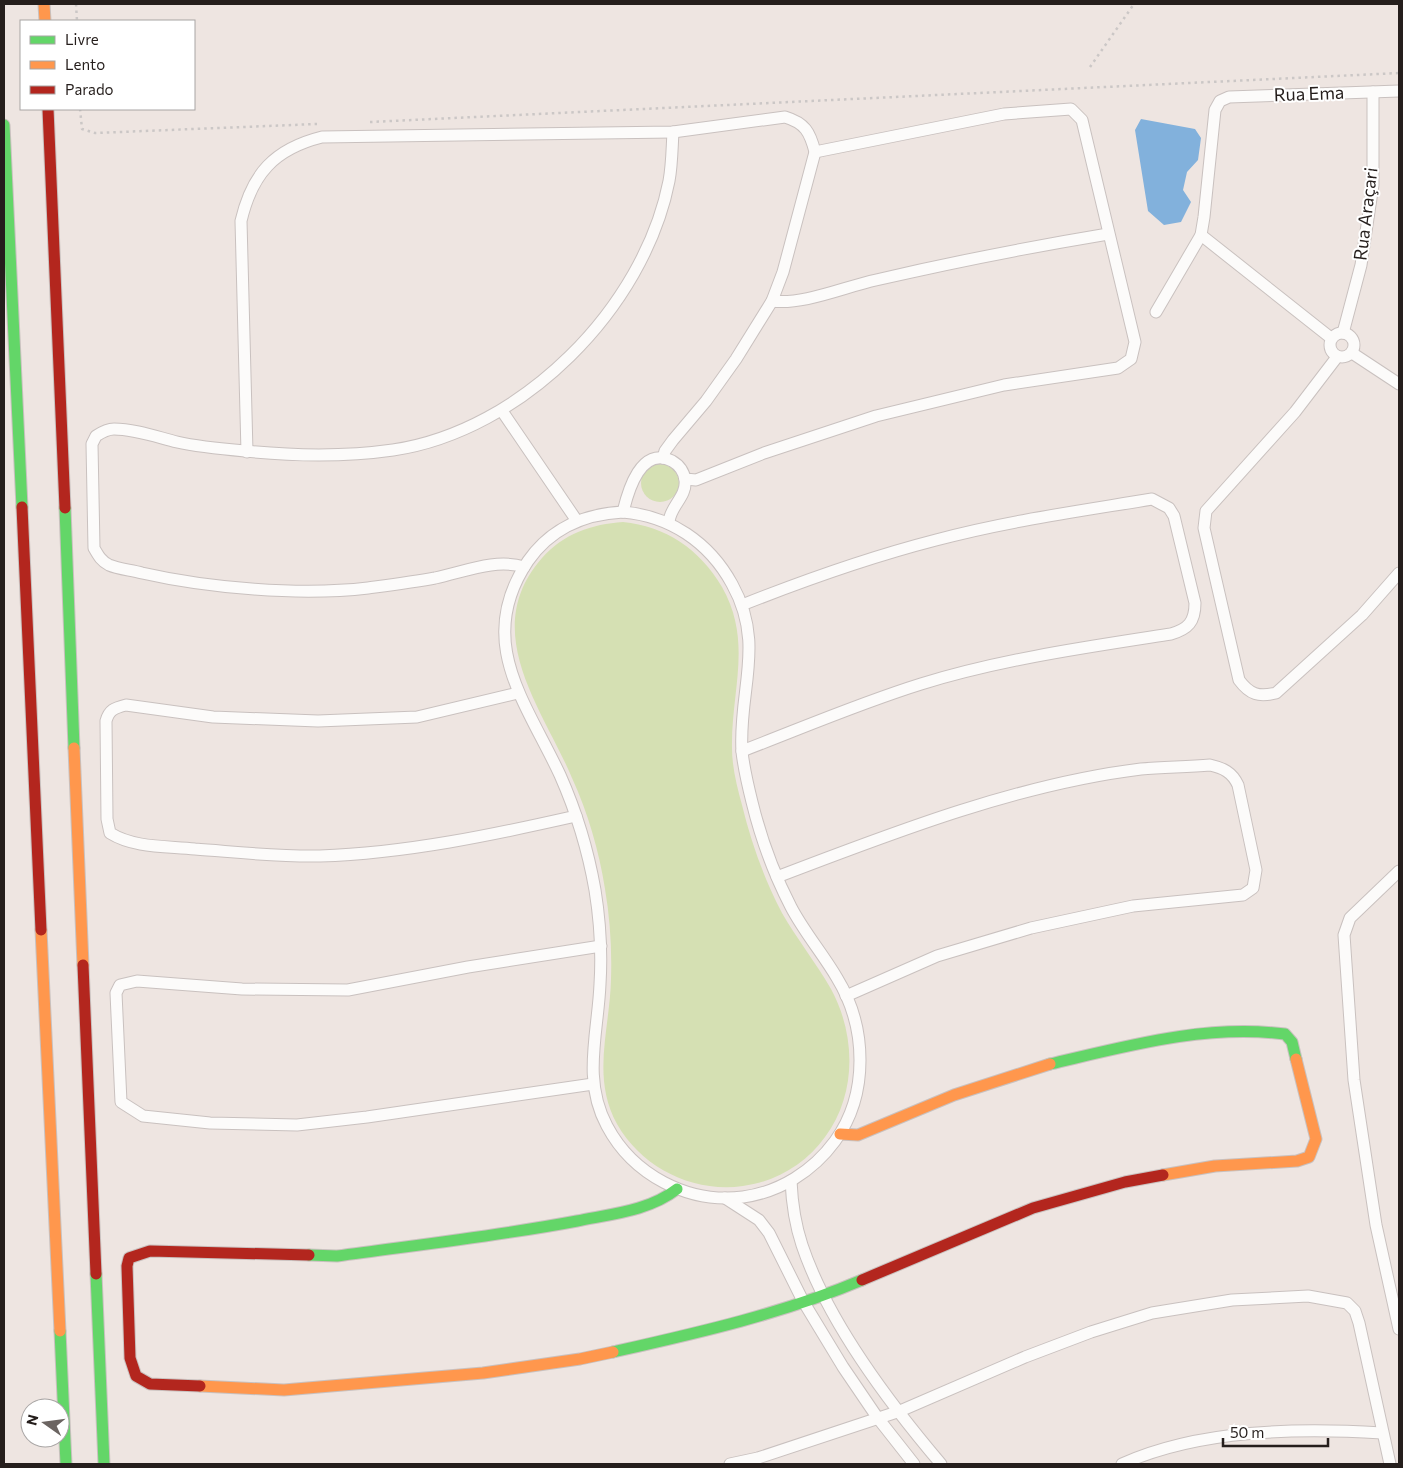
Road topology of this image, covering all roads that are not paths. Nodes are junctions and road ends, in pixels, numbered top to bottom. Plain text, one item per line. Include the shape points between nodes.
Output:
1 (44, 4) edge
2 (45, 20) edge
3 (1399, 91) edge
4 (1373, 92) junction
5 (48, 110) edge
6 (4, 125) edge
7 (673, 132) junction
8 (815, 152) junction
9 (1108, 234) junction
10 (1201, 235) junction
11 (772, 301) junction
12 (1156, 312) dead end
13 (1343, 333) junction
14 (1332, 338) junction
15 (1352, 352) junction
16 (1337, 357) junction
17 (1399, 384) edge
18 (502, 411) junction
19 (247, 452) junction
20 (663, 458) junction
21 (685, 480) junction
22 (623, 512) junction
23 (577, 521) junction
24 (669, 522) junction
25 (524, 568) junction
26 (1399, 573) edge
27 (742, 605) junction
28 (518, 693) junction
29 (742, 751) junction
30 (576, 816) junction
31 (1399, 871) edge
32 (777, 877) junction
33 (601, 946) junction
34 (846, 996) junction
35 (593, 1084) junction
36 (840, 1134) junction
37 (791, 1181) junction
38 (677, 1189) junction
39 (725, 1198) junction
40 (824, 1296) junction
41 (804, 1301) junction
42 (1399, 1329) edge
43 (900, 1412) junction
44 (877, 1417) junction
45 (1382, 1433) junction
46 (66, 1464) edge
47 (104, 1464) edge
48 (730, 1464) edge
49 (914, 1464) edge
50 (941, 1464) edge
51 (1122, 1464) edge
52 (1390, 1464) edge

1 - 2 street
3 - 4 street, Rua Ema
4 - 10 street, Rua Ema via 1229,97 1220,101 1215,110
4 - 13 street, Rua Araçari via 1372,194 1361,265
5 - 47 street
6 - 46 street
7 - 8 street via 785,116 806,128 811,134
7 - 18 street via 669,181 653,230 628,284 589,338 548,377
7 - 19 street via 322,137 289,148 267,165 246,200 241,222
8 - 9 street via 1004,114 1072,109 1082,120
8 - 11 street via 783,272
9 - 11 street via 986,255 787,302
9 - 21 street via 1135,342 1131,359 1118,368 1004,385 876,416 764,453 696,480
10 - 12 street
10 - 14 street
11 - 20 street via 736,359 673,440
13 - 14 street
13 - 15 street via 1353,341
14 - 16 street via 1329,347
15 - 16 street via 1345,358
15 - 17 street
16 - 26 street via 1295,412 1206,511 1204,528 1239,680 1251,694 1276,693 1362,615
18 - 19 street via 444,436 394,450 318,456
18 - 23 street
19 - 25 street via 192,445 121,430 111,429 96,436 91,454 94,548 99,558 109,565 174,580 244,588 303,590 366,588 492,565 515,564
20 - 21 street via 678,465
20 - 22 street via 648,462 633,478
21 - 24 street via 682,495 672,509
22 - 23 street
22 - 24 street
23 - 25 street via 544,542
24 - 27 street via 708,551 730,579
25 - 28 street via 512,587 505,618 508,654
27 - 29 street via 748,626 750,659
27 - 29 street via 828,572 936,540 1036,518 1152,499 1169,508 1174,516 1195,603 1192,623 1182,631 1072,649 923,683 851,706
28 - 30 street via 562,780
28 - 30 street via 417,717 318,721 213,716 126,705 114,708 106,721 107,819 110,832 136,844 320,856 475,838
29 - 32 street via 756,819
30 - 33 street via 594,885
31 - 42 street via 1350,918 1344,935 1354,1080 1376,1225
32 - 34 street via 804,930
32 - 34 street via 967,809 1047,788 1141,769 1210,765 1220,767 1234,778 1256,870 1253,888 1244,895 1133,906 1031,928 938,956
33 - 35 street via 599,1007 591,1066
33 - 35 street via 348,990 242,989 137,980 120,985 116,993 121,1102 143,1116 210,1123 297,1125
34 - 36 street via 855,1025 860,1070 855,1103
35 - 38 street via 605,1124 624,1151 648,1173
36 - 37 street via 818,1161
36 - 40 street via 858,1135 954,1095 1038,1067 1131,1045 1208,1032 1260,1030 1285,1034 1292,1042 1316,1139 1309,1157 1297,1161 1215,1166 1152,1177 1033,1208
37 - 39 street via 758,1194
37 - 40 street via 793,1210 802,1245
38 - 39 street
38 - 41 street via 667,1197 633,1210 538,1228 337,1256 150,1251 135,1254 129,1258 127,1266 130,1358 136,1376 150,1384 284,1390 484,1373 580,1359 692,1334
39 - 41 street via 759,1220 769,1233
40 - 41 street
40 - 43 street via 860,1356
41 - 44 street via 842,1367
43 - 44 street
43 - 45 street via 1025,1357 1152,1313 1232,1300 1308,1296 1347,1303 1355,1311
43 - 50 street
44 - 48 street via 758,1458
44 - 49 street
45 - 51 street via 1329,1430 1255,1432 1186,1444
45 - 52 street

